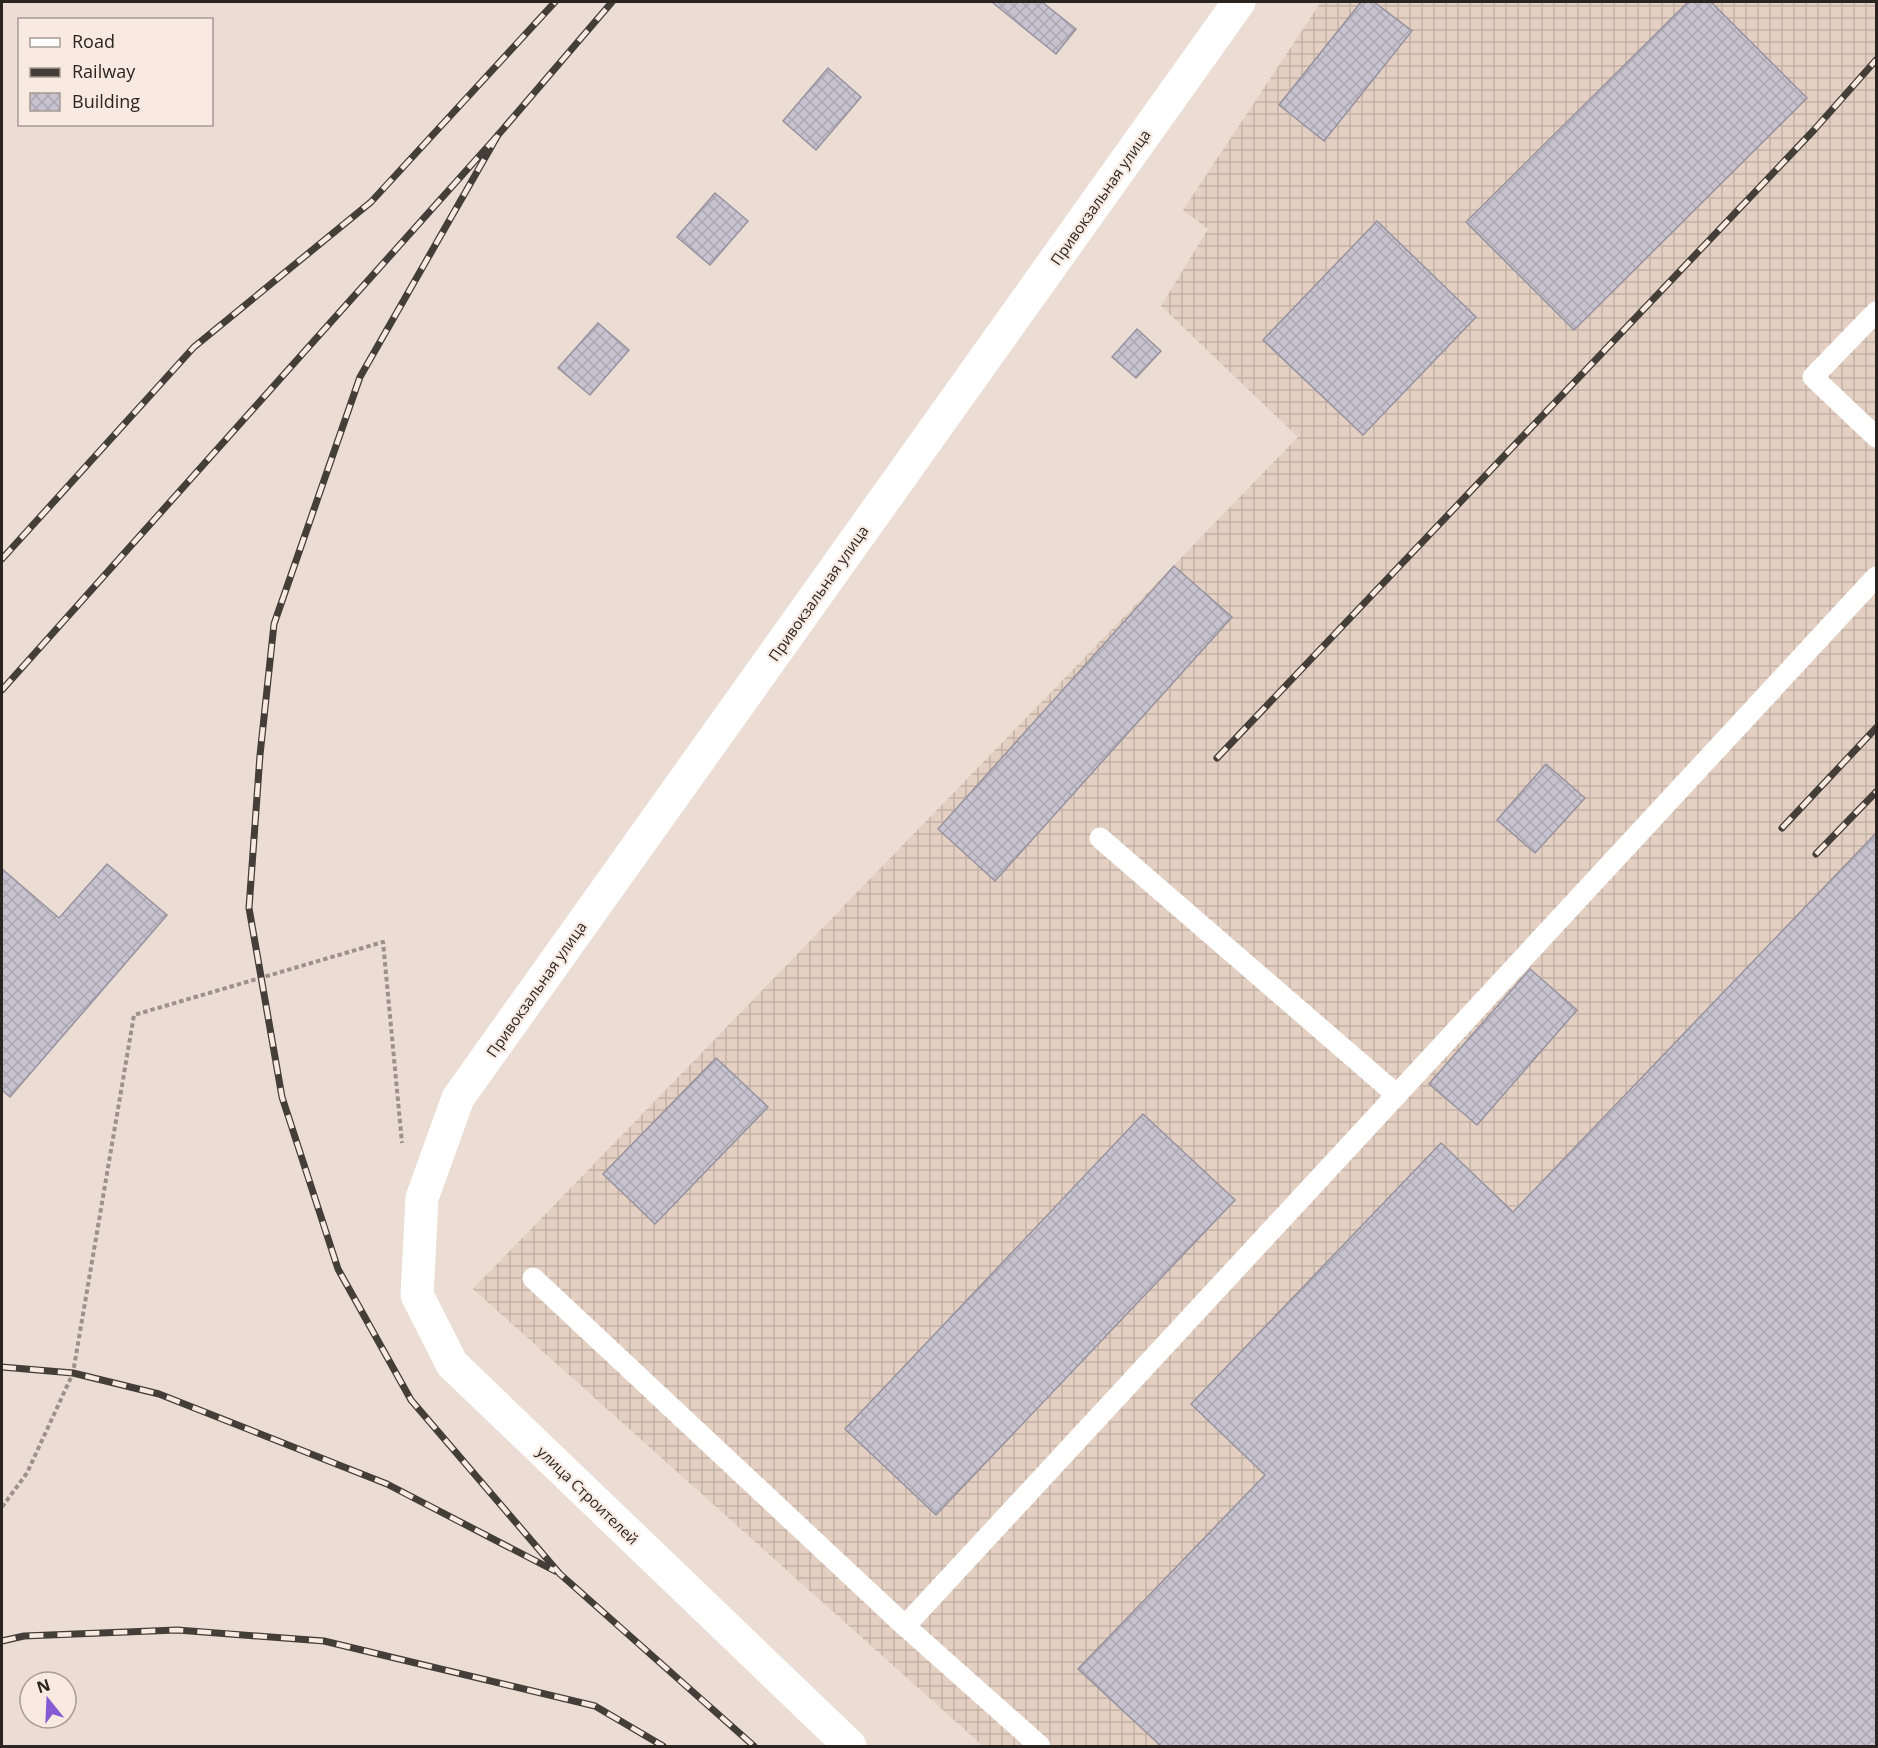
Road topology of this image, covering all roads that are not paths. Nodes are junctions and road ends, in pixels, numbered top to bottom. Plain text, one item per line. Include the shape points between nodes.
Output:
1 (1239, 2) edge
2 (1876, 312) edge
3 (1876, 437) edge
4 (1876, 577) edge
5 (1100, 838) dead end
6 (1397, 1095) junction
7 (422, 1198) joint
8 (533, 1278) dead end
9 (905, 1626) junction
10 (850, 1746) edge
11 (1040, 1746) edge

1 - 7 street, Привокзальная улица via 458,1098
2 - 3 lane via 1813,377
4 - 6 lane
5 - 6 lane
6 - 9 lane
7 - 10 street, улица Строителей via 417,1295 452,1364
8 - 9 lane
9 - 11 lane

